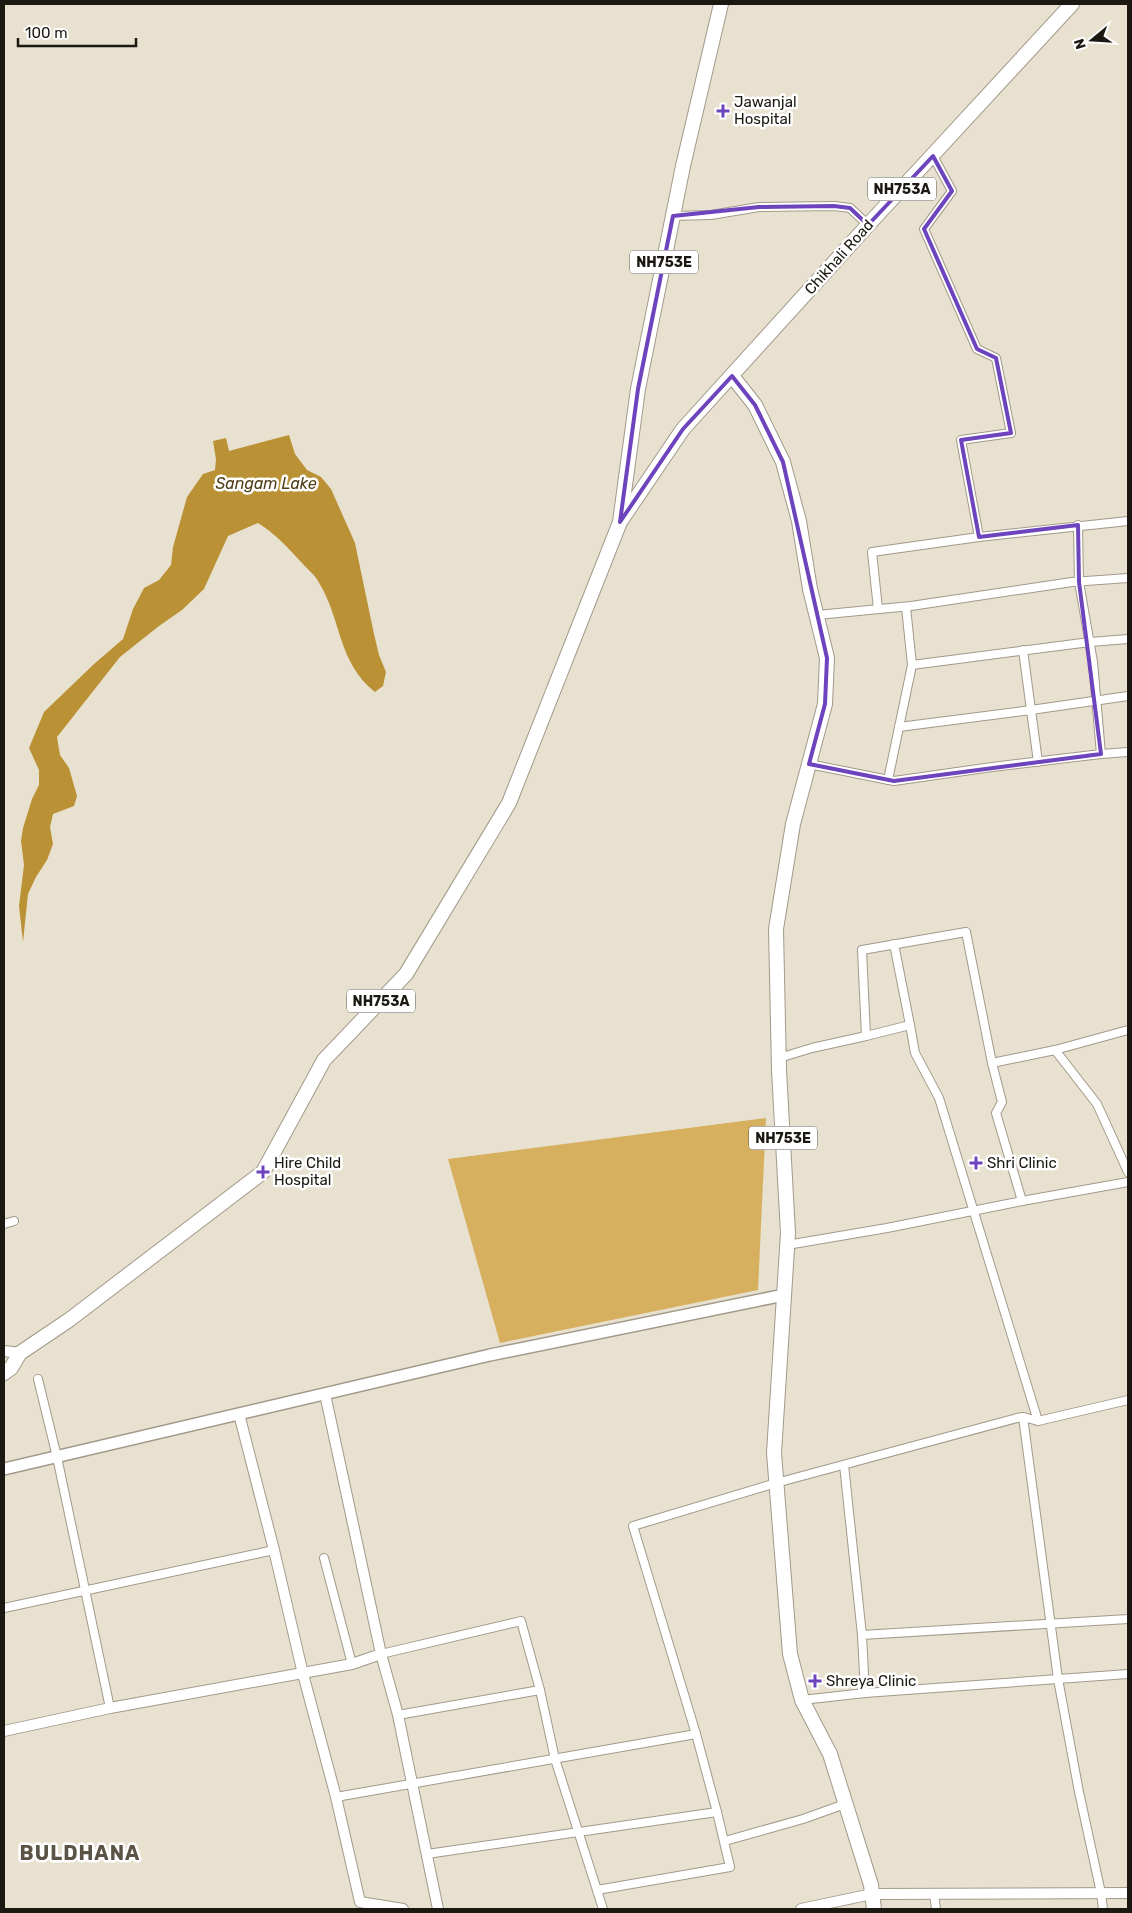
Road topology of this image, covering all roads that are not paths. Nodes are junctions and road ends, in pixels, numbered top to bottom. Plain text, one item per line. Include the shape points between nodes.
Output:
1 (721, 4) edge
2 (1072, 4) edge
3 (933, 156) junction
4 (673, 216) junction
5 (868, 225) junction
6 (732, 376) junction
7 (1128, 521) edge
8 (620, 522) junction
9 (1078, 525) junction
10 (979, 537) junction
11 (1128, 578) edge
12 (1079, 582) junction
13 (906, 607) junction
14 (878, 609) junction
15 (817, 615) junction
16 (1128, 639) edge
17 (1090, 642) junction
18 (1023, 650) junction
19 (912, 665) junction
20 (1128, 696) edge
21 (1096, 700) junction
22 (1031, 710) junction
23 (899, 727) junction
24 (1128, 752) edge
25 (1101, 754) junction
26 (1038, 762) junction
27 (809, 764) junction
28 (888, 780) junction
29 (894, 944) junction
30 (910, 1025) junction
31 (1128, 1030) edge
32 (866, 1036) junction
33 (1055, 1050) junction
34 (779, 1058) junction
35 (992, 1063) junction
36 (1128, 1172) edge
37 (1128, 1182) edge
38 (1022, 1201) junction
39 (974, 1210) junction
40 (14, 1221) dead end
41 (4, 1224) edge
42 (787, 1245) junction
43 (784, 1295) junction
44 (4, 1351) edge
45 (20, 1353) junction
46 (4, 1373) edge
47 (38, 1379) dead end
48 (325, 1394) junction
49 (1128, 1400) edge
50 (239, 1414) junction
51 (1023, 1417) junction
52 (1038, 1421) junction
53 (57, 1456) junction
54 (844, 1465) junction
55 (4, 1469) edge
56 (776, 1483) junction
57 (274, 1550) junction
58 (324, 1558) dead end
59 (85, 1591) junction
60 (4, 1608) edge
61 (1128, 1619) edge
62 (1050, 1625) junction
63 (862, 1635) junction
64 (381, 1654) junction
65 (352, 1664) junction
66 (303, 1674) junction
67 (1128, 1674) edge
68 (1058, 1679) junction
69 (540, 1690) junction
70 (865, 1693) junction
71 (802, 1700) junction
72 (110, 1708) junction
73 (398, 1716) junction
74 (4, 1731) edge
75 (696, 1734) junction
76 (555, 1759) junction
77 (412, 1785) junction
78 (336, 1798) junction
79 (846, 1804) junction
80 (717, 1812) junction
81 (578, 1831) junction
82 (725, 1841) junction
83 (427, 1854) junction
84 (597, 1890) junction
85 (1128, 1892) edge
86 (1101, 1893) junction
87 (872, 1894) junction
88 (934, 1894) junction
89 (402, 1909) edge
90 (438, 1909) edge
91 (603, 1909) edge
92 (801, 1909) edge
93 (874, 1909) edge
94 (936, 1909) edge
95 (1102, 1909) edge

1 - 4 highway, NH753E
2 - 3 highway, Chikhali Road / NH753A
3 - 5 highway, Chikhali Road / NH753A
3 - 10 street via 952,191 924,229 977,349 996,358 1011,433 961,440
4 - 5 street via 711,215 759,207 834,206 850,208
4 - 8 highway, NH753E via 638,389
5 - 6 highway, Chikhali Road / NH753A
6 - 8 highway, Chikhali Road / NH753A via 682,429
6 - 15 highway, NH753E via 756,405 783,462 799,521
7 - 9 street
8 - 45 highway, NH753A via 509,803 406,974 324,1060 263,1172 69,1320
9 - 10 street
9 - 12 street
10 - 14 street via 872,552
11 - 12 street
12 - 13 street
12 - 17 street
13 - 14 street
13 - 19 street
14 - 15 street
15 - 27 highway, NH753E via 827,658 825,704
16 - 17 street
17 - 18 street
17 - 21 street
18 - 19 street
18 - 22 street
19 - 23 street
20 - 21 street
21 - 22 street
21 - 25 street
22 - 23 street
22 - 26 street
23 - 28 street
24 - 25 street
25 - 26 street
26 - 28 street
27 - 28 street
27 - 34 highway, NH753E via 793,824 776,929
29 - 30 street
29 - 32 street via 862,950
29 - 35 street via 966,932
30 - 32 street
30 - 39 street via 915,1053 939,1098
31 - 33 street
32 - 34 street
33 - 35 street
33 - 36 street via 1097,1104
34 - 42 highway, NH753E
35 - 38 street via 1002,1102 996,1113
37 - 38 street
38 - 39 street
39 - 42 street
39 - 52 street
40 - 41 street
42 - 43 highway, NH753E
43 - 48 main road via 490,1355
43 - 56 highway, NH753E via 774,1453
44 - 45 street
45 - 46 highway, NH753A
47 - 53 street
48 - 50 main road
48 - 64 street
49 - 52 street
50 - 53 main road
50 - 57 street
51 - 52 street
51 - 54 street
51 - 62 street
53 - 55 main road
53 - 59 street
54 - 56 street
54 - 63 street
56 - 71 highway, NH753E via 790,1654
56 - 75 street via 633,1526
57 - 59 street
57 - 66 street
58 - 65 street
59 - 60 street
59 - 72 street
61 - 62 street
62 - 63 street
62 - 68 street
63 - 70 street
64 - 65 street
64 - 69 street via 521,1621
64 - 73 street
65 - 66 street
66 - 72 street
66 - 78 street
67 - 68 street
68 - 70 street
68 - 86 street
69 - 73 street
69 - 76 street
70 - 71 street
71 - 79 highway, NH753E via 830,1754
72 - 74 street
73 - 77 street
75 - 76 street
75 - 80 street
76 - 77 street
76 - 81 street
77 - 78 street
77 - 83 street
78 - 89 street via 360,1902
79 - 82 street
79 - 87 highway, NH753E
80 - 81 street
80 - 82 street
81 - 83 street
81 - 84 street
82 - 84 street via 730,1867
83 - 90 street
84 - 91 street
85 - 86 street
86 - 88 street
86 - 95 street
87 - 88 street
87 - 92 street
87 - 93 highway, NH753E
88 - 94 street

